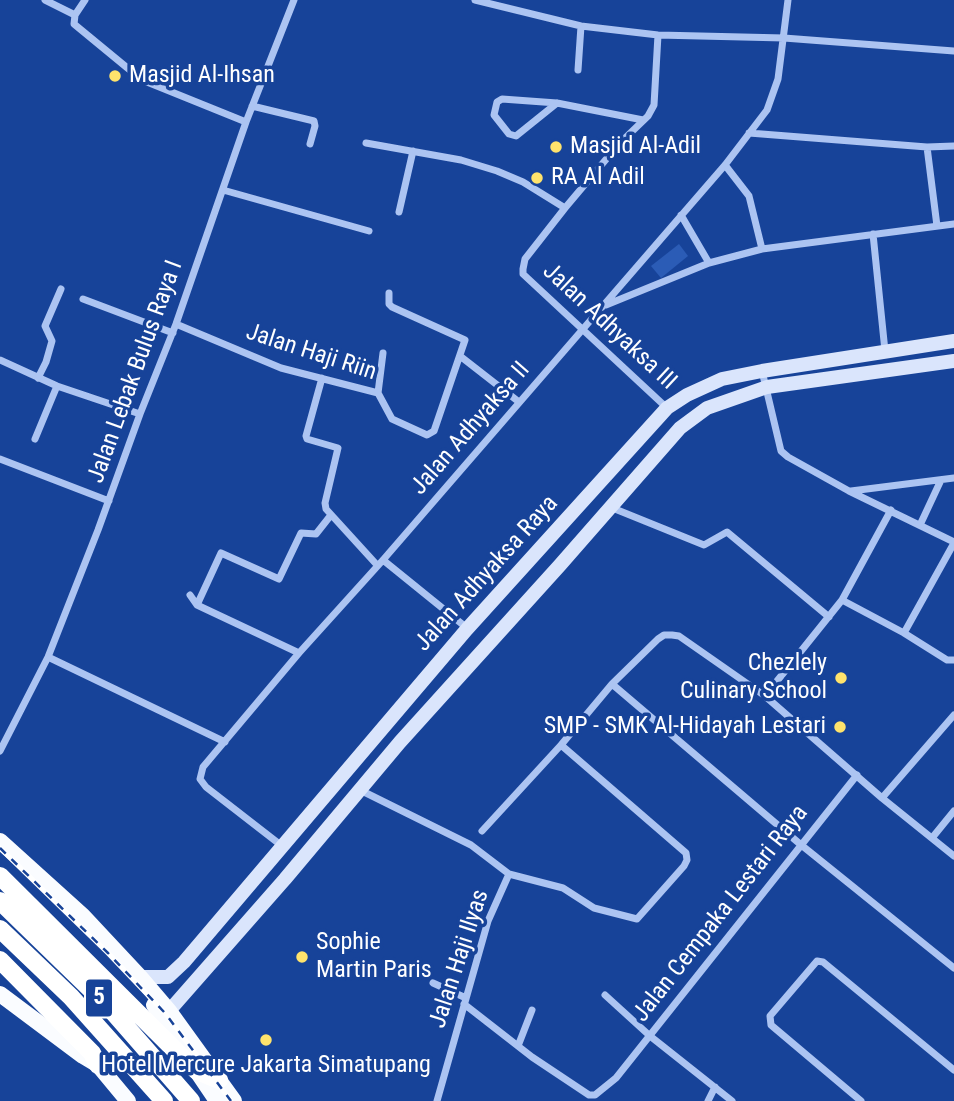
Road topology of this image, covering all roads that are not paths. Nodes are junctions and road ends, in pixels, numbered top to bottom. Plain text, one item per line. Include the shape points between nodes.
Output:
1 (44, 0) edge
2 (85, 0) edge
3 (294, 0) edge
4 (475, 0) edge
5 (788, 0) edge
6 (75, 15) junction
7 (581, 26) junction
8 (658, 35) junction
9 (783, 38) junction
10 (954, 51) edge
11 (578, 70) dead end
12 (557, 103) junction
13 (252, 106) junction
14 (643, 120) junction
15 (246, 122) junction
16 (749, 132) junction
17 (366, 143) dead end
18 (310, 144) dead end
19 (954, 146) edge
20 (927, 147) junction
21 (413, 152) junction
22 (724, 165) junction
23 (223, 190) junction
24 (565, 208) junction
25 (399, 212) dead end
26 (681, 215) junction
27 (954, 225) edge
28 (937, 226) junction
29 (369, 231) dead end
30 (873, 234) junction
31 (762, 250) junction
32 (709, 263) junction
33 (61, 289) dead end
34 (389, 293) dead end
35 (83, 299) dead end
36 (604, 305) junction
37 (176, 324) junction
38 (584, 329) junction
39 (173, 333) junction
40 (954, 341) edge
41 (886, 352) junction
42 (383, 353) dead end
43 (460, 356) junction
44 (0, 360) edge
45 (954, 361) edge
46 (762, 371) junction
47 (38, 378) junction
48 (322, 378) junction
49 (57, 386) junction
50 (766, 387) junction
51 (378, 393) junction
52 (519, 402) junction
53 (667, 408) junction
54 (140, 414) junction
55 (35, 439) dead end
56 (0, 459) edge
57 (954, 478) edge
58 (942, 480) junction
59 (849, 491) junction
60 (109, 500) junction
61 (611, 507) junction
62 (891, 510) junction
63 (328, 512) junction
64 (920, 525) junction
65 (954, 543) edge
66 (541, 547) junction
67 (380, 563) junction
68 (560, 565) junction
69 (190, 595) dead end
70 (842, 600) junction
71 (197, 605) junction
72 (829, 617) junction
73 (467, 629) junction
74 (904, 633) junction
75 (299, 653) junction
76 (48, 657) junction
77 (954, 660) edge
78 (612, 684) junction
79 (765, 696) junction
80 (954, 715) edge
81 (225, 742) junction
82 (561, 745) junction
83 (0, 751) edge
84 (857, 775) junction
85 (359, 790) junction
86 (882, 797) junction
87 (954, 811) edge
88 (482, 831) dead end
89 (932, 838) junction
90 (0, 841) edge
91 (800, 844) junction
92 (282, 846) junction
93 (954, 856) edge
94 (509, 874) junction
95 (0, 876) edge
96 (0, 901) edge
97 (0, 929) edge
98 (0, 960) edge
99 (954, 968) edge
100 (145, 983) junction
101 (433, 983) dead end
102 (0, 994) edge
103 (605, 995) dead end
104 (465, 1001) junction
105 (532, 1010) dead end
106 (169, 1011) junction
107 (650, 1036) junction
108 (518, 1046) junction
109 (99, 1065) junction
110 (954, 1070) edge
111 (197, 1071) junction
112 (219, 1080) junction
113 (715, 1087) junction
114 (128, 1101) edge
115 (164, 1101) edge
116 (191, 1101) edge
117 (217, 1101) edge
118 (234, 1101) edge
119 (437, 1101) edge
120 (708, 1101) edge
121 (732, 1101) edge
122 (861, 1101) edge

1 - 6 street
2 - 6 street
3 - 13 street, Jalan Lebak Bulus Raya I
4 - 7 street
5 - 9 street, Jalan Adhyaksa II
6 - 15 street via 77,28 142,80
7 - 8 street
7 - 11 street
8 - 9 street
8 - 14 street via 654,106
9 - 10 street
9 - 16 street, Jalan Adhyaksa II via 774,96
12 - 12 street via 502,99 494,115 516,136
12 - 14 street
13 - 15 street, Jalan Lebak Bulus Raya I
13 - 18 street via 314,121
14 - 24 street
15 - 23 street, Jalan Lebak Bulus Raya I
16 - 20 street
16 - 22 street, Jalan Adhyaksa II
17 - 21 street
19 - 20 street
20 - 28 street
21 - 24 street via 497,171
21 - 25 street
22 - 26 street, Jalan Adhyaksa II
22 - 31 street via 748,196
23 - 29 street
23 - 37 street, Jalan Lebak Bulus Raya I
24 - 38 street, Jalan Adhyaksa III via 525,259 523,274
26 - 32 street
26 - 36 street, Jalan Adhyaksa II
27 - 28 street
28 - 30 street
30 - 31 street
30 - 41 street
31 - 32 street
32 - 36 street
33 - 47 street via 46,326 52,341
34 - 43 street via 392,307 464,338
35 - 39 street
36 - 38 street, Jalan Adhyaksa II
37 - 39 street, Jalan Lebak Bulus Raya I
37 - 48 street, Jalan Haji Riin via 281,368
38 - 52 street, Jalan Adhyaksa II
38 - 53 street, Jalan Adhyaksa III
39 - 54 street, Jalan Lebak Bulus Raya I
40 - 41 main road, Jalan Adhyaksa Raya
41 - 46 main road, Jalan Adhyaksa Raya
42 - 51 street
43 - 51 street, Jalan Haji Riin via 434,431 427,435 392,419
43 - 52 street
44 - 47 street
45 - 50 main road, Jalan Adhyaksa Raya
46 - 50 street
46 - 53 main road, Jalan Adhyaksa Raya via 722,379
47 - 49 street
48 - 51 street, Jalan Haji Riin
48 - 63 street via 306,436 338,448 325,502
49 - 54 street
49 - 55 street
50 - 59 street via 781,451
50 - 61 main road, Jalan Adhyaksa Raya via 707,408 680,428
52 - 67 street, Jalan Adhyaksa II
53 - 66 main road, Jalan Adhyaksa Raya
54 - 60 street, Jalan Lebak Bulus Raya I
56 - 60 street
57 - 58 street
58 - 59 street
58 - 64 street
59 - 62 street
60 - 76 street, Jalan Lebak Bulus Raya I
61 - 68 main road, Jalan Adhyaksa Raya
61 - 72 street via 704,545 726,532
62 - 64 street
62 - 70 street
63 - 67 street
63 - 71 street via 316,534 301,533 279,579 220,553
64 - 65 street
65 - 74 street
66 - 68 main road
66 - 73 main road, Jalan Adhyaksa Raya
67 - 73 street
67 - 75 street, Jalan Adhyaksa II
68 - 85 main road, Jalan Adhyaksa Raya
69 - 71 street
70 - 72 street
70 - 74 street
71 - 75 street
72 - 79 street
73 - 92 main road, Jalan Adhyaksa Raya
74 - 77 street
75 - 81 street, Jalan Adhyaksa II
76 - 81 street
76 - 83 street, Jalan Lebak Bulus Raya I
78 - 79 street via 658,639 672,635
78 - 82 street
78 - 91 street
79 - 84 street
80 - 86 street
81 - 92 street, Jalan Adhyaksa II via 203,767 200,779
82 - 88 street
82 - 94 street via 686,853 687,860 637,919 594,908 563,888
84 - 86 street
84 - 91 street, Jalan Cempaka Lestari Raya
85 - 94 street, Jalan Haji Ilyas via 461,840
85 - 106 main road, Jalan Adhyaksa Raya
86 - 89 street
87 - 89 street
89 - 93 street
90 - 100 highway via 83,916
91 - 99 street
91 - 107 street, Jalan Cempaka Lestari Raya
92 - 100 main road, Jalan Adhyaksa Raya via 175,972
94 - 104 street, Jalan Haji Ilyas via 488,921
95 - 111 highway
96 - 116 highway, 5 via 108,1006
97 - 115 highway, 5 via 71,997
98 - 109 highway
100 - 106 highway
100 - 111 highway via 170,1034
101 - 104 street
102 - 109 highway
103 - 107 street
104 - 108 street
104 - 119 street, Jalan Haji Ilyas
105 - 108 street
106 - 112 highway
107 - 108 street, Jalan Cempaka Lestari Raya via 616,1078 595,1095
107 - 113 street
109 - 114 highway
110 - 122 street via 817,961 770,1016 771,1025
111 - 112 highway
111 - 117 highway
112 - 118 highway
113 - 120 street
113 - 121 street

